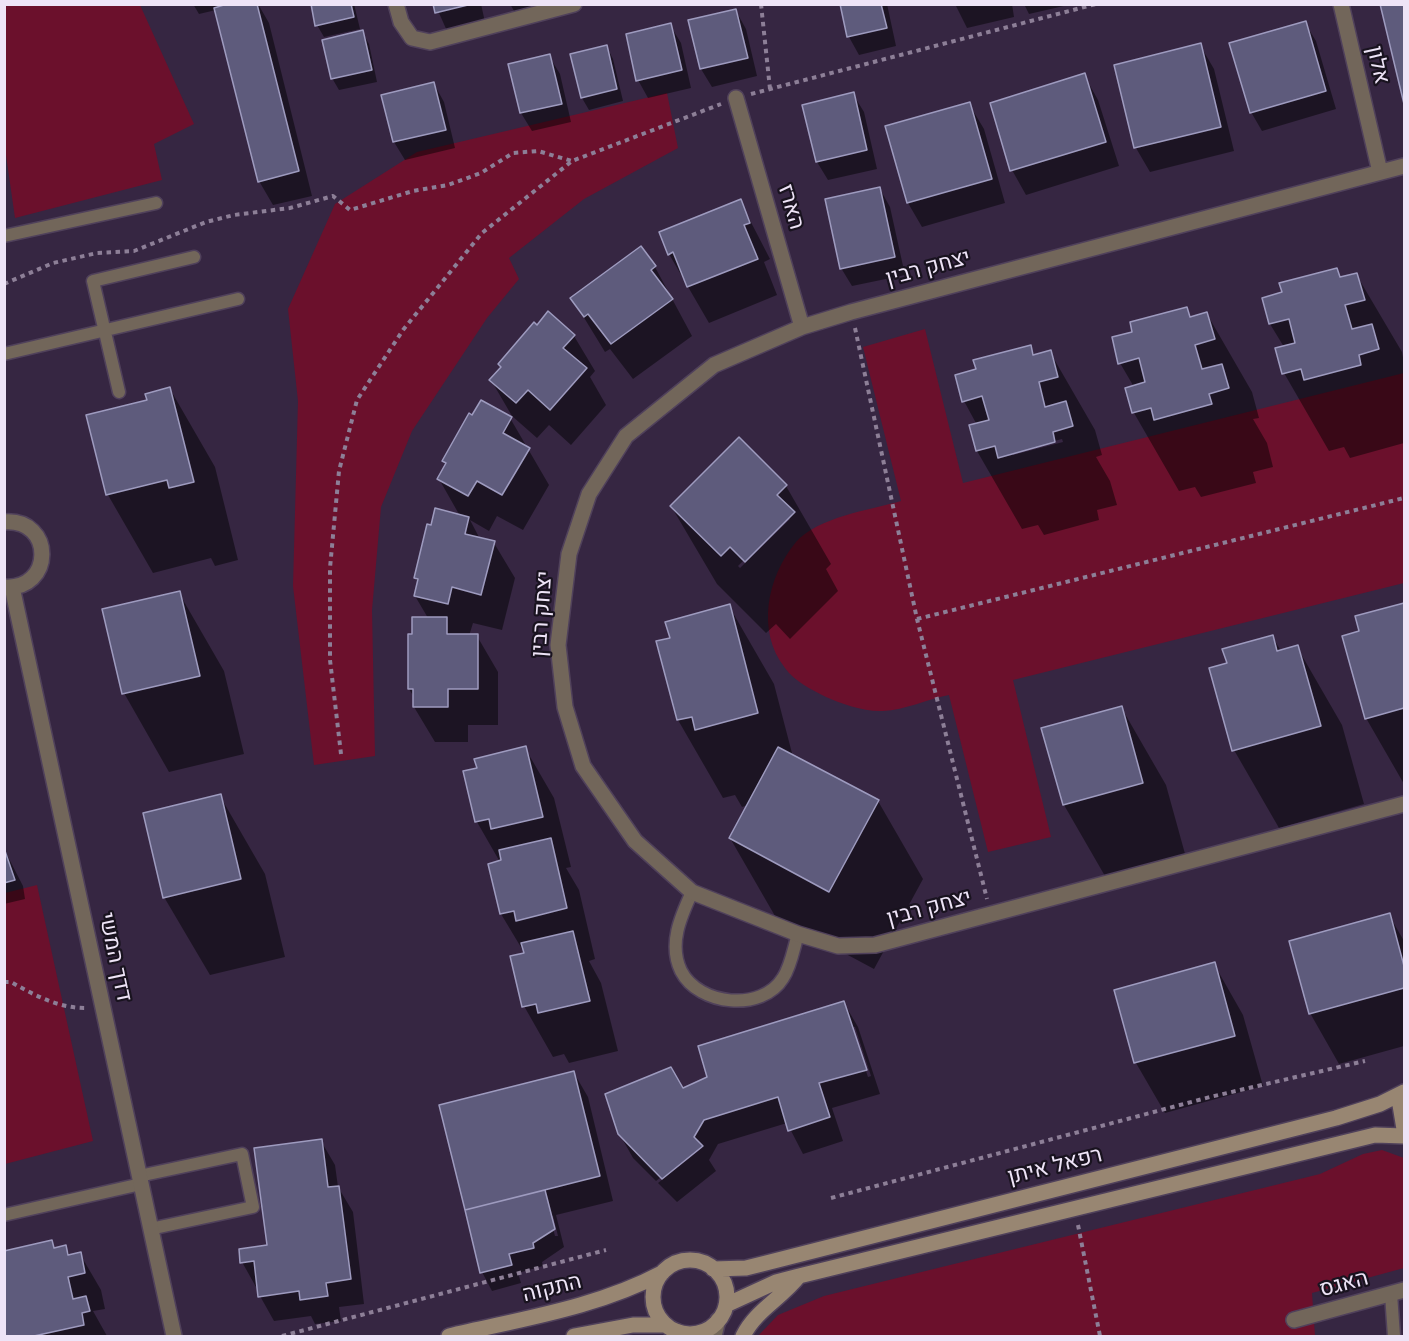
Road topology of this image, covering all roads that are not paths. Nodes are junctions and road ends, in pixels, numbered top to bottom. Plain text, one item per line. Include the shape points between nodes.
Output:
1 (396, 4) edge
2 (574, 4) edge
3 (1341, 4) edge
4 (736, 98) road end
5 (1404, 166) edge
6 (1380, 172) junction
7 (156, 203) dead end
8 (4, 236) edge
9 (194, 257) dead end
10 (238, 299) dead end
11 (802, 327) junction
12 (104, 329) junction
13 (4, 354) edge
14 (119, 392) dead end
15 (4, 522) edge
16 (8, 587) edge
17 (1404, 804) edge
18 (692, 891) junction
19 (798, 934) junction
20 (1404, 1092) edge
21 (1404, 1129) edge
22 (1404, 1136) edge
23 (140, 1180) junction
24 (4, 1215) edge
25 (150, 1229) junction
26 (714, 1269) junction
27 (662, 1273) junction
28 (800, 1276) junction
29 (1398, 1292) edge
30 (726, 1305) junction
31 (718, 1320) junction
32 (1294, 1320) dead end
33 (674, 1331) edge
34 (174, 1336) edge
35 (448, 1336) edge
36 (574, 1336) edge
37 (714, 1336) edge
38 (743, 1336) edge
39 (1394, 1336) edge

1 - 2 street via 401,22 412,38 430,42
3 - 6 street, אלון
4 - 11 street, הארז
5 - 6 street, יצחק רבין
6 - 11 street, יצחק רבין
7 - 8 lane
9 - 12 lane via 93,281
10 - 12 lane
11 - 18 street, יצחק רבין via 714,365 626,436 589,494 569,554 558,645 565,707 583,766 634,841
12 - 13 lane
12 - 14 lane
15 - 16 street via 31,529 43,552 35,576
16 - 23 street, דדך המשי
17 - 19 street, יצחק רבין via 875,945 838,946
18 - 19 street, יצחק רבין
18 - 19 lane via 677,927 676,950 681,971 696,988 716,998 741,1001 765,994 783,978
20 - 21 street via 1400,1105
20 - 26 street, רפאל איתן via 1325,1121 746,1268
22 - 28 street via 1375,1135
23 - 24 lane
23 - 25 street, דדך המשי
23 - 25 lane via 242,1154 253,1207
25 - 34 street, דדך המשי
26 - 27 street via 687,1260
26 - 30 street via 726,1288
27 - 33 street via 653,1300 656,1311
27 - 35 street, התקוה via 627,1292 597,1301
28 - 30 street via 776,1282
28 - 38 street via 785,1294 764,1307
29 - 32 street, האגס
29 - 39 lane
30 - 31 street
31 - 33 street via 699,1332
31 - 37 street
33 - 36 street via 633,1325

